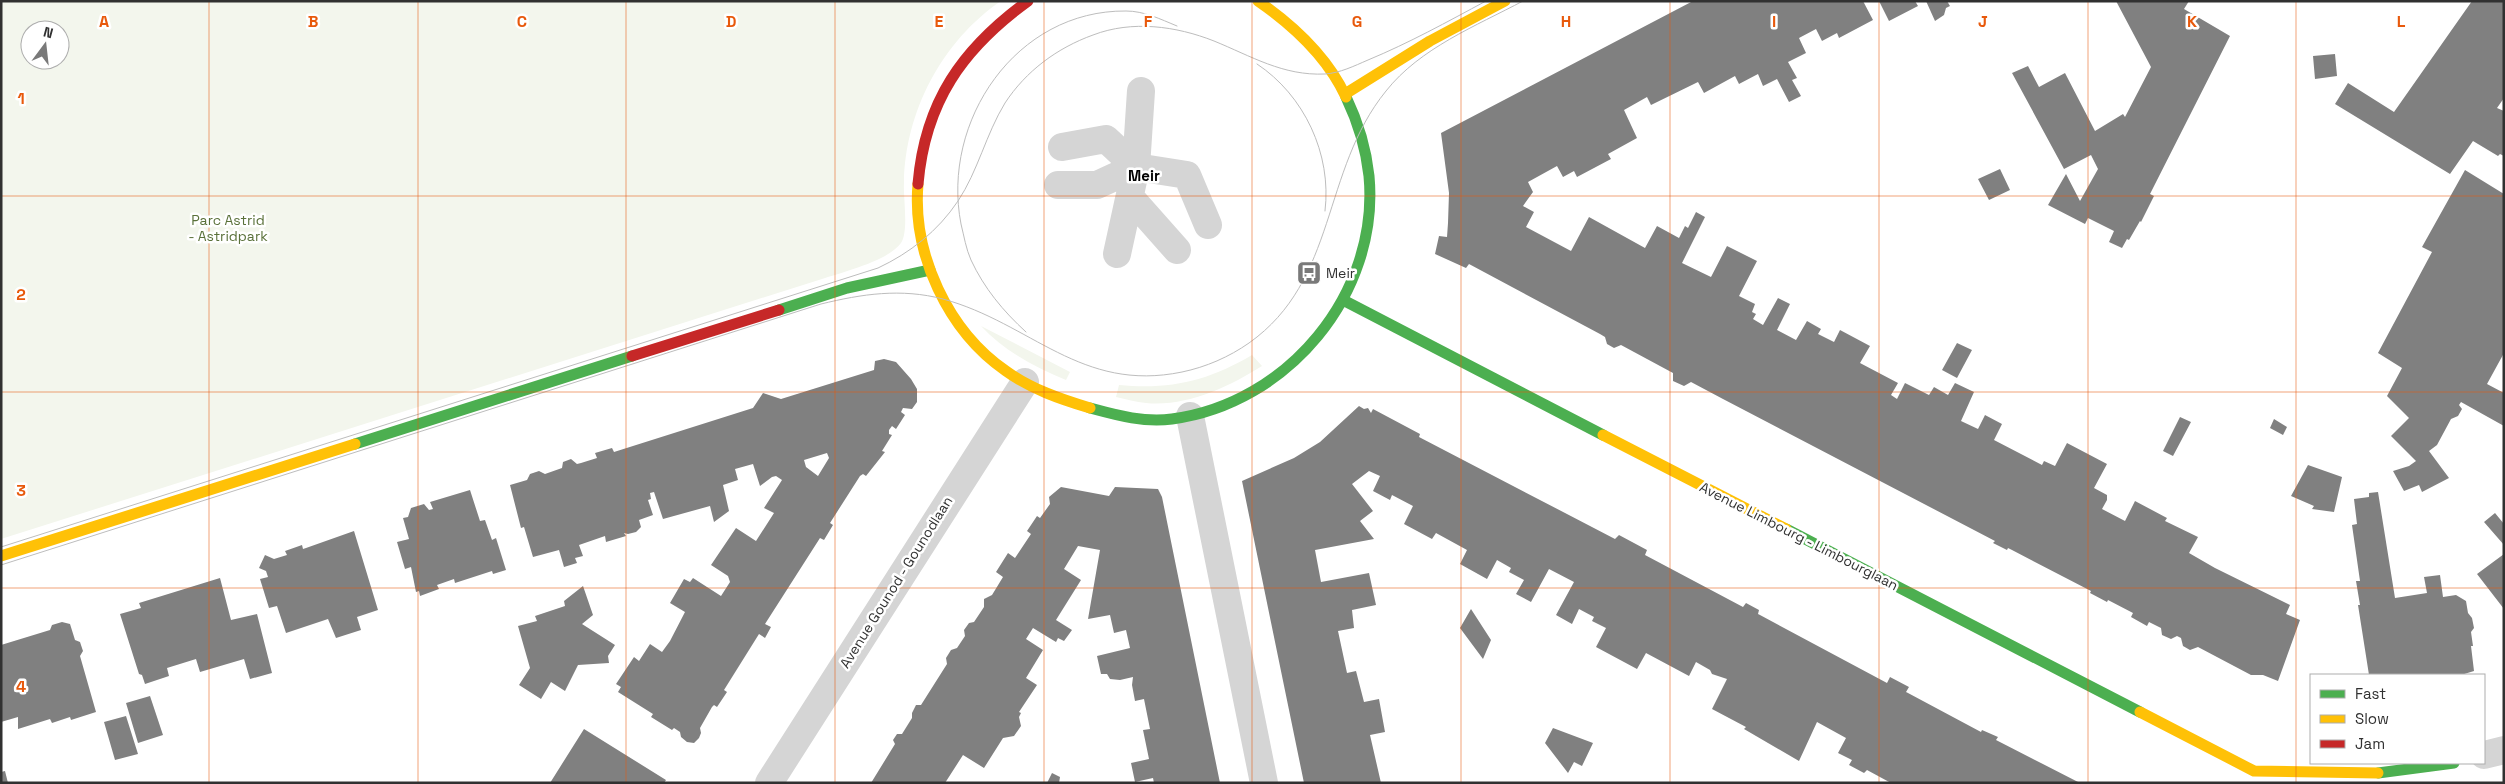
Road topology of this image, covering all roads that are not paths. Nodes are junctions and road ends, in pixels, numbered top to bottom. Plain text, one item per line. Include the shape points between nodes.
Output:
1 (1028, 1) edge
2 (1259, 1) edge
3 (1505, 1) edge
4 (1141, 91) dead end
5 (1345, 94) junction
6 (1062, 147) dead end
7 (1136, 167) junction
8 (1058, 185) dead end
9 (1130, 197) junction
10 (1208, 225) dead end
11 (1177, 250) dead end
12 (1117, 254) dead end
13 (930, 270) junction
14 (1344, 300) junction
15 (1025, 382) junction
16 (1190, 416) junction
17 (1, 556) edge
18 (2504, 750) edge
19 (2485, 755) edge
20 (2447, 764) edge
21 (2258, 777) edge
22 (769, 783) edge
23 (1264, 783) edge

1 - 13 street via 982,37 962,60 932,116 923,146 917,192
2 - 5 street via 1307,40 1333,72
3 - 5 street via 1430,40
4 - 7 street
5 - 14 street via 1366,153 1369,202 1363,251
6 - 7 street via 1106,139
7 - 8 street via 1097,185
7 - 9 street
7 - 10 street via 1187,174
9 - 11 street
9 - 12 street
13 - 15 street via 943,299 964,331 997,365
13 - 17 street via 847,288
14 - 16 street via 1329,324 1291,366 1244,397
14 - 21 street, Avenue Limbourg - Limbourglaan
15 - 16 street via 1068,402 1114,415 1146,420
15 - 22 street, Avenue Gounod - Gounodlaan
16 - 23 street
18 - 19 street
20 - 21 street, Avenue Limbourg - Limbourglaan via 2380,773

